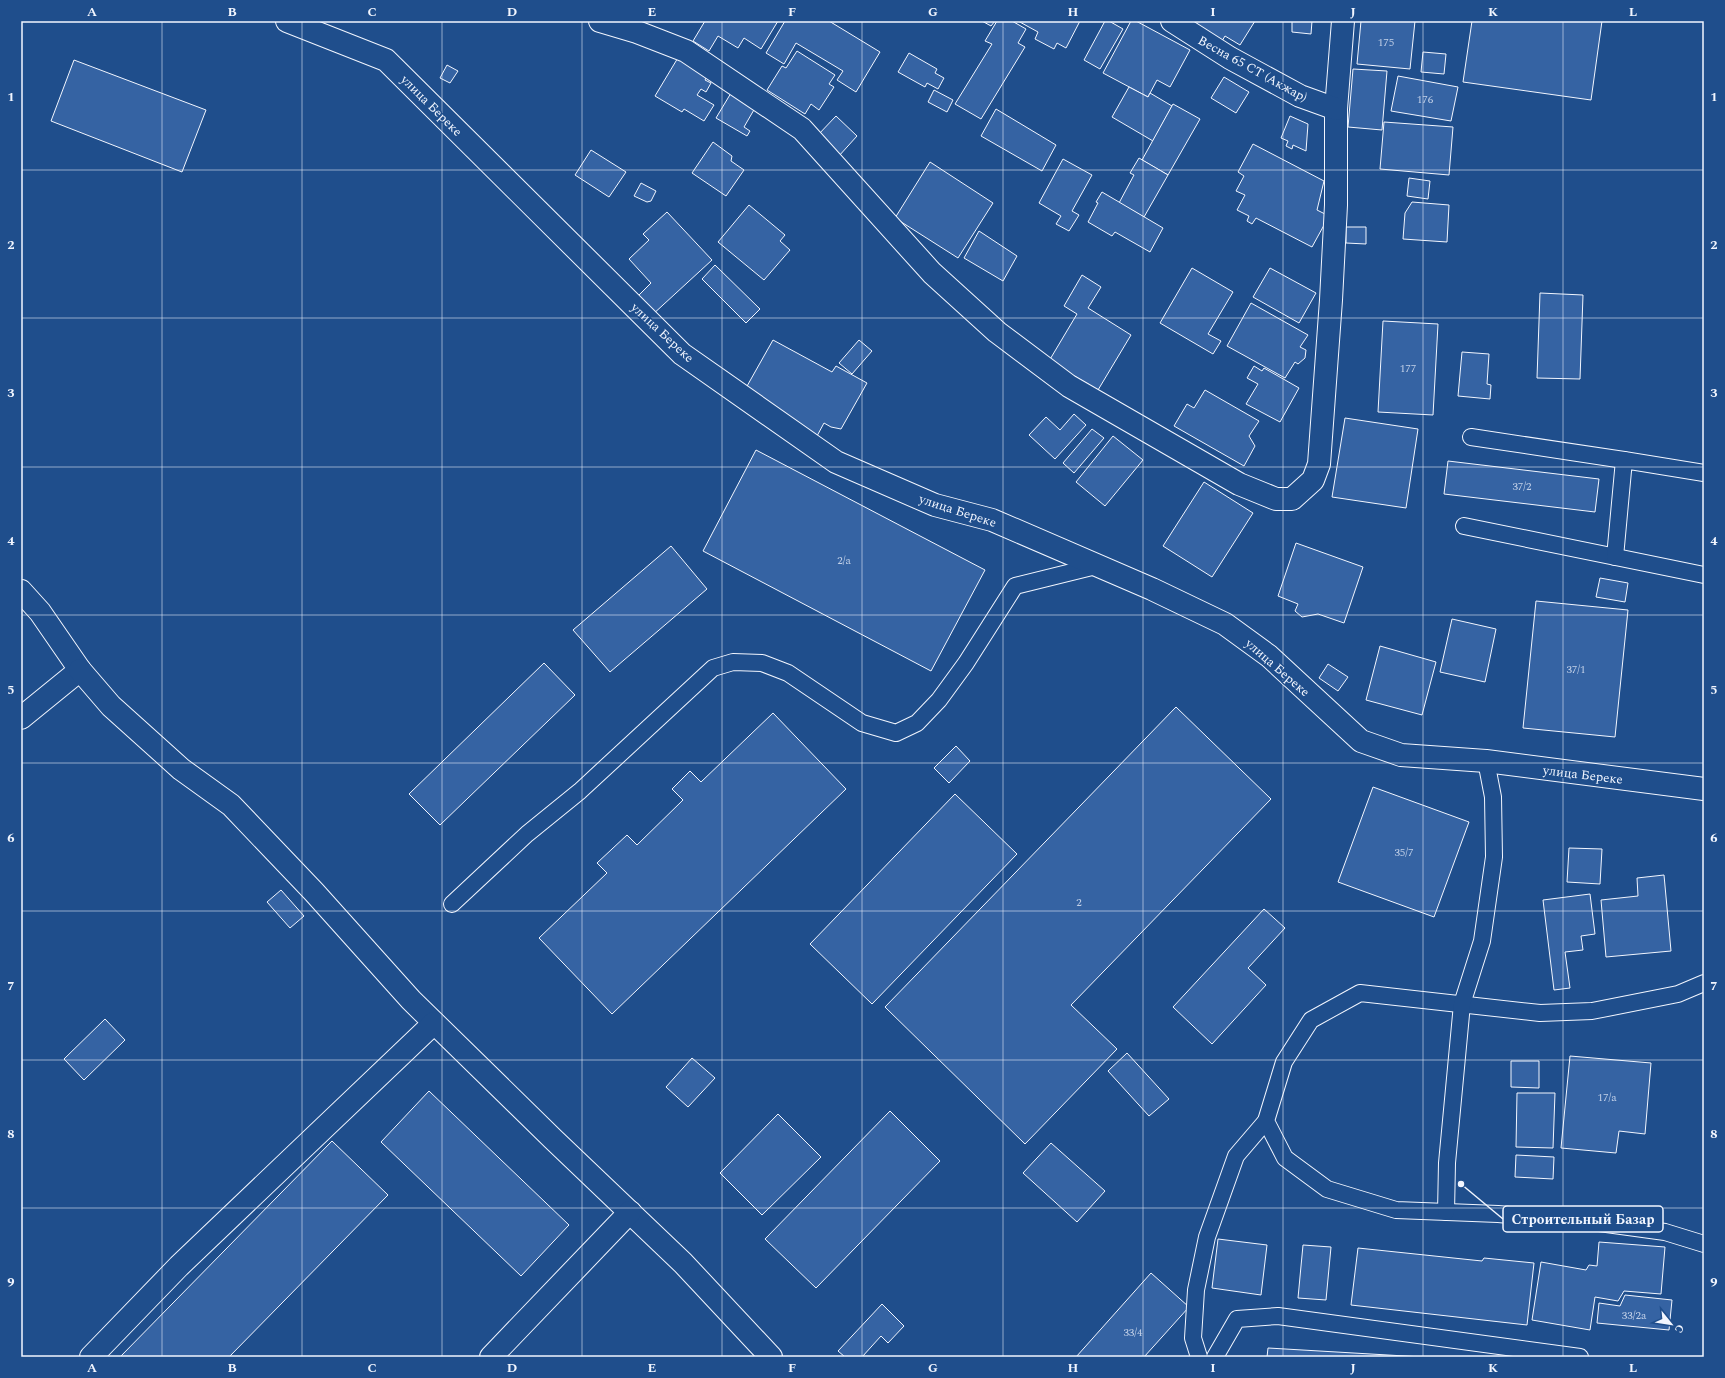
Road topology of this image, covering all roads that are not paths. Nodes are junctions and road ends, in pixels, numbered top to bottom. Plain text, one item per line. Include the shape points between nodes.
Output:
1 (287, 21) edge
2 (600, 21) edge
3 (1172, 21) edge
4 (1343, 21) edge
5 (1336, 109) junction
6 (1471, 438) dead end
7 (1624, 460) junction
8 (1704, 473) edge
9 (1464, 526) dead end
10 (1615, 557) junction
11 (1096, 566) junction
12 (1704, 575) edge
13 (21, 591) edge
14 (80, 670) junction
15 (21, 718) edge
16 (1486, 762) junction
17 (1704, 789) edge
18 (452, 904) dead end
19 (1704, 983) edge
20 (1462, 1004) junction
21 (434, 1023) junction
22 (1266, 1121) junction
23 (630, 1212) junction
24 (1446, 1212) junction
25 (1704, 1244) edge
26 (91, 1357) edge
27 (491, 1357) edge
28 (771, 1357) edge
29 (1199, 1357) edge
30 (1215, 1357) edge
31 (1580, 1357) edge

1 - 11 street, улица Береке via 386,60 682,354 836,462 935,505 992,520
2 - 5 street via 686,51 802,129 866,198 911,252 997,332 1069,386 1239,484 1276,499 1292,499 1313,480 1319,464 1336,205
3 - 5 street, Весна 65 СТ (Акжар) via 1230,58 1300,96
4 - 5 street
6 - 7 lane
7 - 8 lane
7 - 10 lane
9 - 10 lane
10 - 12 lane
11 - 16 street, улица Береке via 1226,624 1270,656 1360,741 1402,755
11 - 18 lane via 1015,586 939,700 917,723 896,733 862,723 788,673 762,663 733,662 713,668 580,791 527,834
13 - 14 street via 40,612
14 - 15 street
14 - 21 street via 117,712 181,769 231,805
16 - 17 street, улица Береке
16 - 20 lane via 1493,797 1494,856 1482,941
19 - 20 lane via 1678,994 1592,1011 1540,1013
20 - 22 lane via 1360,993 1312,1020 1284,1062
20 - 24 lane via 1447,1163
21 - 23 street
21 - 26 street via 179,1266
22 - 24 lane via 1285,1158 1327,1189 1396,1210
22 - 29 lane via 1236,1156 1207,1238 1195,1298 1193,1338
23 - 27 street
23 - 28 street via 683,1263
24 - 25 lane via 1592,1222 1665,1232
30 - 31 lane via 1237,1319 1278,1316

